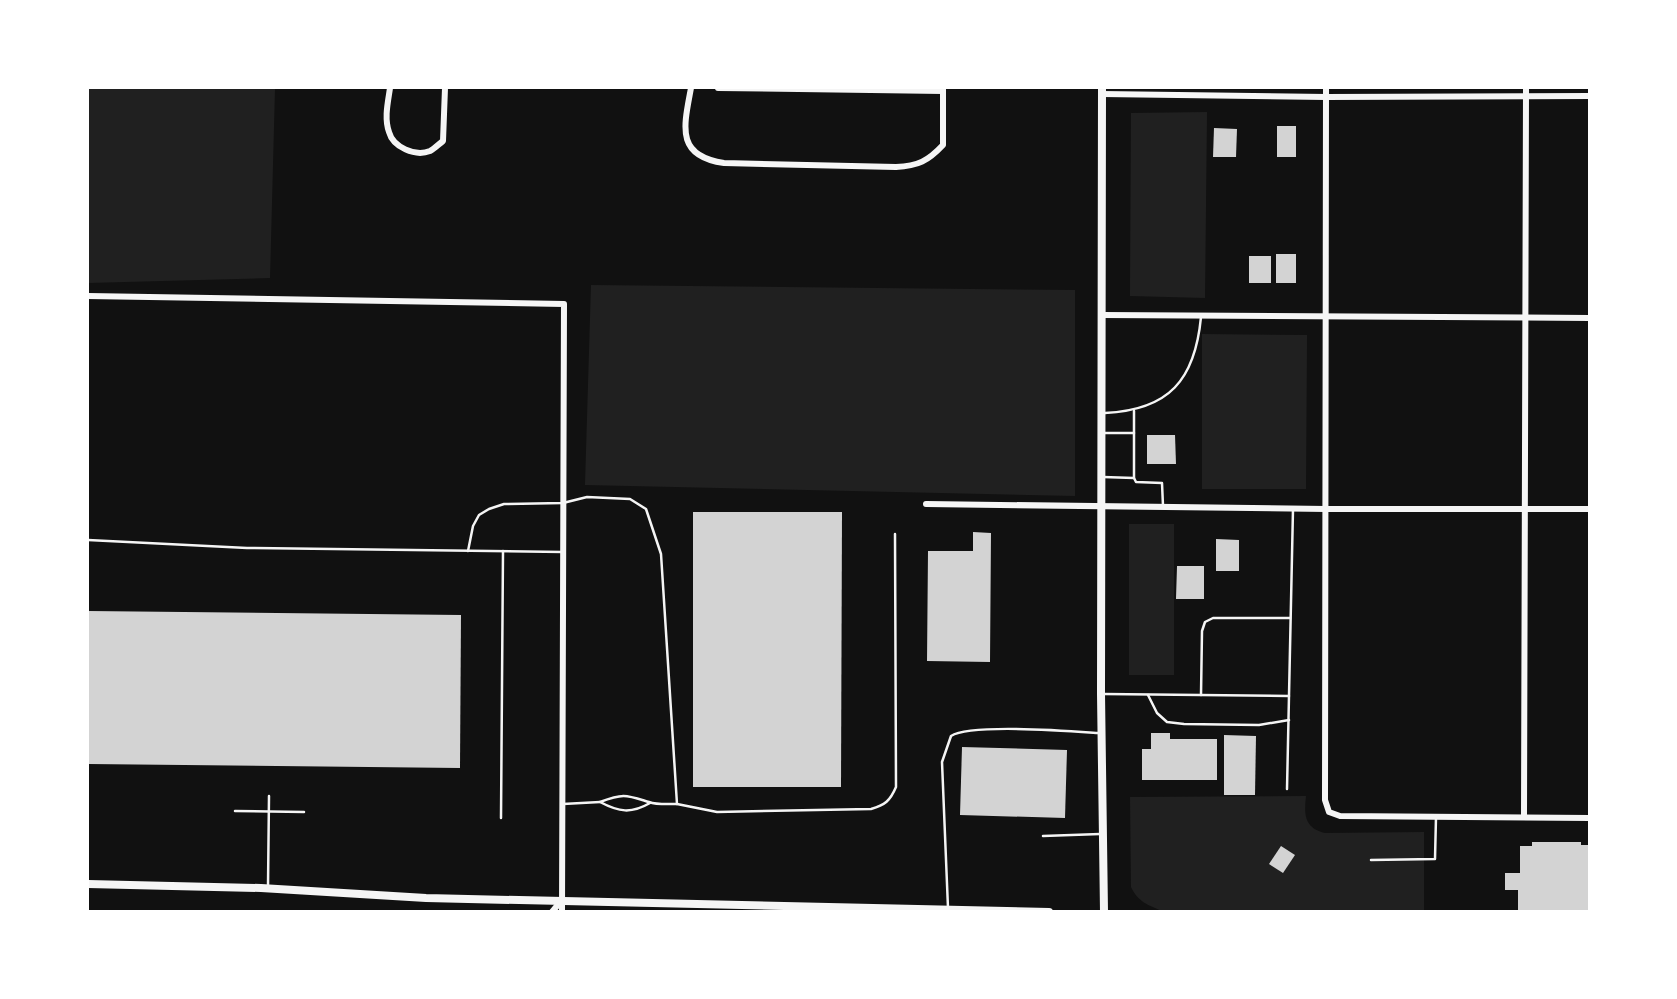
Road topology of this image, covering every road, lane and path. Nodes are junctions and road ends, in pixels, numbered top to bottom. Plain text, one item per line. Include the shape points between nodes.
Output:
1 (390, 88) edge
2 (445, 88) edge
3 (691, 88) edge
4 (718, 88) edge
5 (1326, 88) edge
6 (1526, 88) edge
7 (943, 89) edge
8 (1102, 91) edge
9 (1526, 96) junction
10 (1590, 96) edge
11 (1326, 97) junction
12 (88, 296) edge
13 (1102, 315) junction
14 (1201, 317) junction
15 (1325, 318) junction
16 (1526, 318) junction
17 (1590, 318) edge
18 (1135, 411) junction
19 (1101, 413) junction
20 (1101, 433) junction
21 (1134, 433) junction
22 (1101, 477) junction
23 (1134, 478) junction
24 (563, 503) junction
25 (926, 504) dead end
26 (1101, 506) junction
27 (1163, 506) junction
28 (1293, 508) junction
29 (1326, 509) junction
30 (1525, 509) junction
31 (1590, 509) edge
32 (895, 534) dead end
33 (88, 541) edge
34 (468, 551) junction
35 (503, 551) junction
36 (563, 552) junction
37 (1290, 618) junction
38 (1101, 694) junction
39 (1148, 695) junction
40 (1201, 695) junction
41 (1289, 696) junction
42 (1289, 720) junction
43 (1101, 733) junction
44 (1287, 789) dead end
45 (269, 796) dead end
46 (600, 802) junction
47 (650, 803) junction
48 (563, 804) junction
49 (677, 804) junction
50 (234, 811) dead end
51 (269, 811) junction
52 (304, 812) dead end
53 (1436, 817) junction
54 (1524, 817) junction
55 (501, 818) dead end
56 (1590, 818) edge
57 (1104, 834) junction
58 (1043, 836) dead end
59 (1371, 860) dead end
60 (88, 884) edge
61 (268, 889) junction
62 (561, 901) junction
63 (653, 907) edge
64 (688, 907) edge
65 (719, 908) edge
66 (762, 908) edge
67 (814, 909) edge
68 (875, 909) edge
69 (948, 910) edge
70 (552, 912) edge
71 (562, 912) edge
72 (1049, 912) edge
73 (1104, 912) edge

1 - 2 street via 386,111 392,141 404,150 419,152 429,152 443,141
3 - 7 street via 686,132 691,148 706,160 909,166 927,161 943,145
4 - 7 street
5 - 11 street
6 - 9 street
8 - 11 street
8 - 13 main road
9 - 10 street
9 - 11 street
9 - 16 street
11 - 15 street
12 - 24 street via 564,304
13 - 14 street
13 - 19 main road
14 - 15 street
14 - 18 lane via 1191,365 1164,397
15 - 16 street
15 - 29 street
16 - 17 street
16 - 30 street
18 - 19 lane
18 - 21 lane
19 - 20 main road
20 - 21 lane
20 - 22 main road
21 - 23 lane
22 - 23 lane
22 - 26 main road
23 - 27 lane via 1136,482 1162,483
24 - 34 lane via 504,504 489,509 472,526
24 - 36 street
24 - 49 lane via 587,496 630,499 646,509 657,535 662,554
25 - 26 street
26 - 27 street
26 - 38 main road
27 - 28 street
28 - 29 street
28 - 37 lane
29 - 30 street
29 - 53 street via 1325,800 1329,813 1340,817
30 - 31 street
30 - 54 street
32 - 49 lane via 896,787 890,800 871,809 742,812
33 - 34 lane
34 - 35 lane
35 - 36 lane
35 - 55 lane
36 - 48 street
37 - 40 lane via 1213,618 1205,622
37 - 41 lane
38 - 39 lane
38 - 43 main road
39 - 40 lane
39 - 42 lane via 1167,722 1259,725
40 - 41 lane
41 - 42 lane
42 - 44 lane
43 - 57 main road
43 - 69 lane via 1021,729 951,736 942,762
45 - 51 lane
46 - 47 lane via 618,795 637,796
46 - 47 lane via 618,811 636,811
46 - 48 lane
47 - 49 lane
48 - 62 street
50 - 51 lane
51 - 52 lane
51 - 61 lane
53 - 54 street
53 - 59 lane via 1435,859
54 - 56 street
57 - 58 lane
57 - 73 main road
60 - 61 main road
61 - 62 main road
62 - 63 main road
62 - 70 street
62 - 71 street
63 - 64 main road
64 - 65 main road
65 - 66 main road
66 - 67 main road
67 - 68 main road
68 - 69 main road
69 - 72 main road

